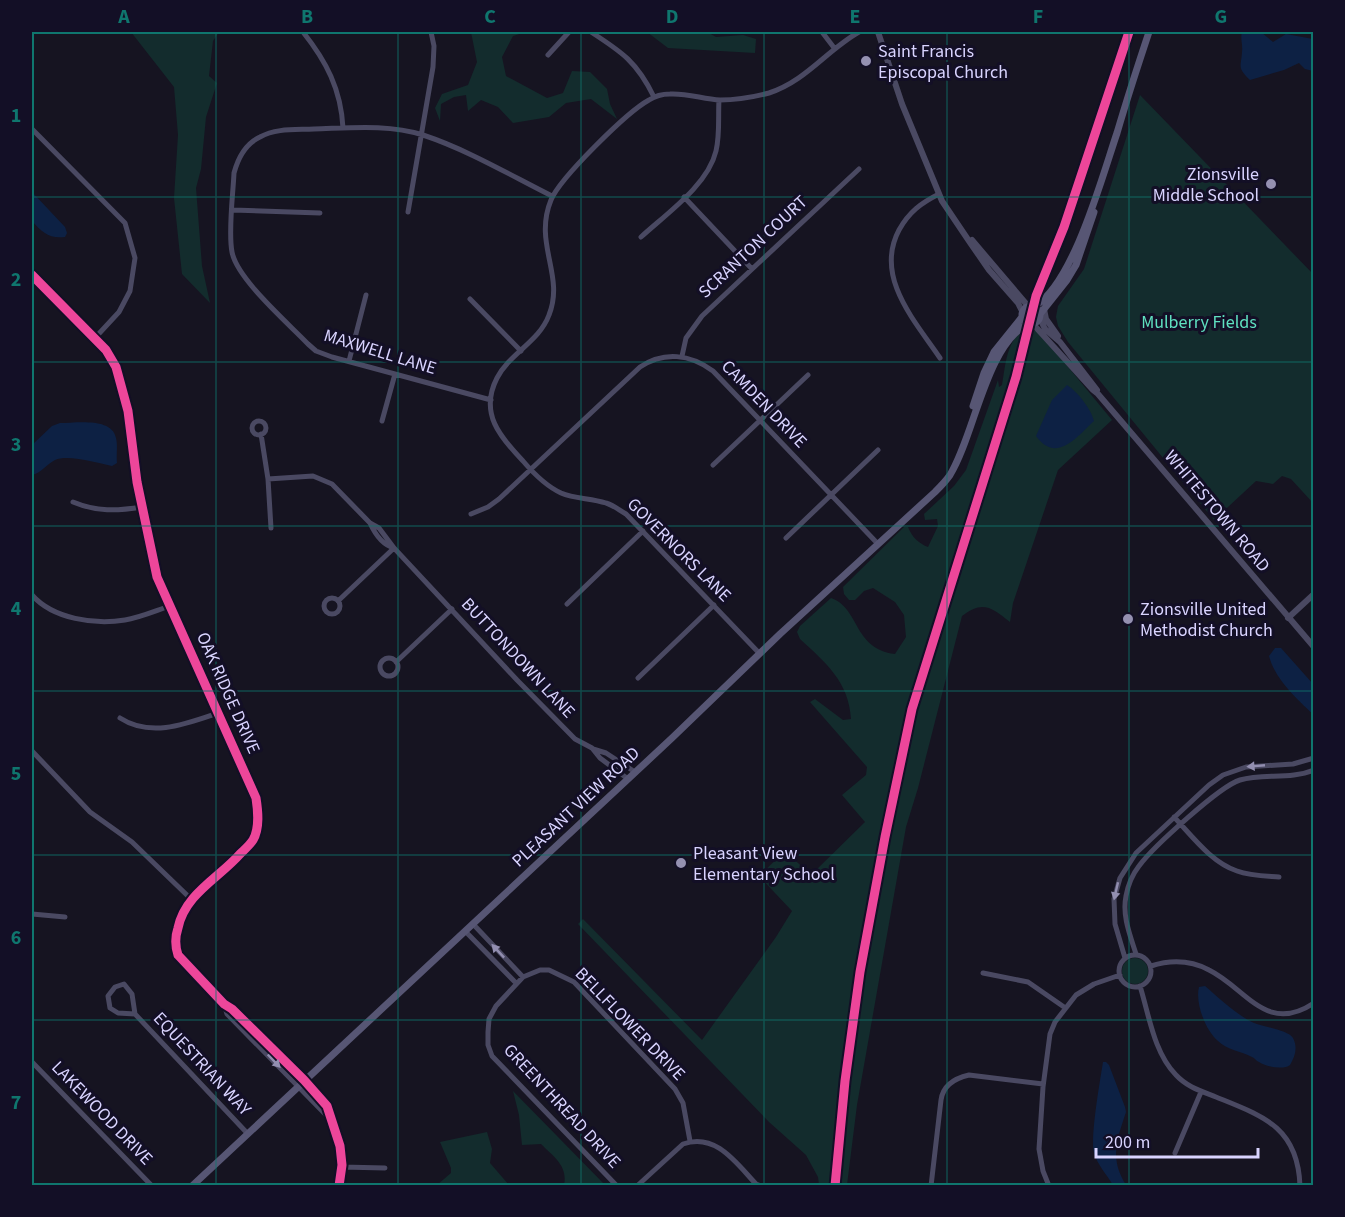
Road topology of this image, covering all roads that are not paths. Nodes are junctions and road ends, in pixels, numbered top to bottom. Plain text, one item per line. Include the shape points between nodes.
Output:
1 (303, 32) edge
2 (430, 32) edge
3 (569, 32) edge
4 (591, 32) edge
5 (822, 32) edge
6 (859, 32) edge
7 (878, 32) edge
8 (1149, 32) edge
9 (835, 49) junction
10 (548, 55) dead end
11 (654, 97) junction
12 (719, 100) junction
13 (343, 128) junction
14 (32, 129) edge
15 (421, 135) junction
16 (859, 169) dead end
17 (1098, 192) junction
18 (939, 194) junction
19 (552, 196) junction
20 (684, 197) junction
21 (233, 210) junction
22 (408, 212) dead end
23 (320, 213) dead end
24 (957, 224) junction
25 (641, 237) dead end
26 (752, 269) junction
27 (32, 275) edge
28 (366, 295) dead end
29 (470, 299) dead end
30 (1032, 306) junction
31 (1022, 314) junction
32 (1037, 318) junction
33 (94, 339) junction
34 (1060, 342) junction
35 (521, 351) junction
36 (682, 356) junction
37 (940, 358) dead end
38 (349, 361) junction
39 (395, 374) junction
40 (808, 375) dead end
41 (1098, 393) junction
42 (491, 400) junction
43 (382, 421) dead end
44 (761, 421) junction
45 (261, 434) dead end
46 (964, 440) junction
47 (878, 450) dead end
48 (713, 465) dead end
49 (530, 470) junction
50 (268, 479) junction
51 (831, 495) junction
52 (73, 502) dead end
53 (142, 507) junction
54 (471, 514) dead end
55 (271, 528) dead end
56 (643, 531) junction
57 (786, 538) dead end
58 (878, 544) junction
59 (394, 548) junction
60 (1314, 594) edge
61 (32, 595) edge
62 (338, 601) dead end
63 (567, 604) dead end
64 (714, 605) junction
65 (170, 606) junction
66 (452, 609) junction
67 (1288, 618) junction
68 (1314, 647) edge
69 (760, 654) junction
70 (396, 662) dead end
71 (638, 678) dead end
72 (218, 713) junction
73 (120, 718) dead end
74 (591, 748) junction
75 (32, 751) edge
76 (1314, 758) edge
77 (1314, 770) edge
78 (635, 772) junction
79 (628, 779) junction
80 (1174, 817) junction
81 (1182, 825) junction
82 (1279, 877) dead end
83 (190, 899) junction
84 (32, 914) edge
85 (65, 917) dead end
86 (473, 924) junction
87 (465, 931) junction
88 (1136, 954) junction
89 (1125, 958) junction
90 (1151, 966) junction
91 (983, 973) dead end
92 (1120, 975) junction
93 (523, 977) junction
94 (516, 983) junction
95 (1140, 986) junction
96 (1314, 1003) edge
97 (224, 1004) junction
98 (1064, 1007) junction
99 (135, 1014) junction
100 (32, 1062) edge
101 (304, 1080) junction
102 (1043, 1084) junction
103 (298, 1086) junction
104 (1201, 1092) junction
105 (331, 1121) junction
106 (248, 1134) junction
107 (690, 1141) junction
108 (1175, 1153) dead end
109 (342, 1167) junction
110 (385, 1168) dead end
111 (152, 1185) edge
112 (192, 1185) edge
113 (339, 1185) edge
114 (617, 1185) edge
115 (637, 1185) edge
116 (761, 1185) edge
117 (931, 1185) edge
118 (1049, 1185) edge
119 (1300, 1185) edge

1 - 13 street via 330,73 339,97
2 - 15 street via 434,56
3 - 10 street
4 - 11 street via 625,54
5 - 9 street
6 - 9 street
7 - 18 street
8 - 17 main road
9 - 12 street via 809,72 783,87 750,97
11 - 12 street via 684,94
11 - 19 street via 640,105 587,155
12 - 20 street via 712,162
13 - 15 street, MAXWELL LANE via 392,128
13 - 21 street, MAXWELL LANE via 278,130 251,142 236,165
14 - 33 street via 125,223 135,258 130,291 119,312
15 - 19 street, MAXWELL LANE
15 - 22 street
16 - 26 street, SCRANTON COURT
17 - 30 main road, PLEASANT VIEW ROAD via 1064,273 1052,291
17 - 32 main road, PLEASANT VIEW ROAD via 1076,265
18 - 24 street
18 - 37 street via 909,214 894,242 891,260 899,294
19 - 35 street via 544,228 554,302 538,334
20 - 25 street
20 - 26 street
21 - 23 street
21 - 38 street, MAXWELL LANE via 232,252 243,275 308,344 324,354
24 - 30 street
24 - 31 street via 1018,303
26 - 36 street, SCRANTON COURT via 695,324 686,338
27 - 33 street, OAK RIDGE DRIVE
28 - 38 street
29 - 35 street
30 - 31 main road, PLEASANT VIEW ROAD
30 - 32 main road
31 - 32 main road
31 - 46 main road, PLEASANT VIEW ROAD via 984,373
32 - 34 street, WHITESTOWN ROAD
32 - 34 street, WHITESTOWN ROAD via 1046,319
32 - 41 street, WHITESTOWN ROAD
32 - 46 main road, PLEASANT VIEW ROAD via 1017,331 996,362
33 - 53 street, OAK RIDGE DRIVE via 116,367 122,388
34 - 41 street, WHITESTOWN ROAD
35 - 42 street via 499,374
36 - 44 street, CAMDEN DRIVE via 713,371
36 - 49 street via 662,357 640,367
38 - 39 street, MAXWELL LANE
39 - 42 street, MAXWELL LANE
39 - 43 street
40 - 44 street
41 - 67 street, WHITESTOWN ROAD
42 - 49 street, GOVERNORS LANE via 498,432
44 - 48 street
44 - 51 street, CAMDEN DRIVE
45 - 50 street
46 - 58 main road, PLEASANT VIEW ROAD via 949,477
47 - 51 street
49 - 54 street via 494,503
49 - 56 street, GOVERNORS LANE via 562,494 615,507
50 - 55 street
50 - 59 street, BUTTONDOWN LANE via 313,476 332,484 379,528
51 - 57 street
51 - 58 street, CAMDEN DRIVE
52 - 53 street via 107,511
53 - 65 street, OAK RIDGE DRIVE via 157,577
56 - 63 street
56 - 64 street, GOVERNORS LANE
58 - 69 main road, PLEASANT VIEW ROAD
59 - 62 street
59 - 66 street, BUTTONDOWN LANE
60 - 67 street
61 - 65 street via 58,613 93,622 126,620
64 - 69 street, GOVERNORS LANE
64 - 71 street
65 - 72 street, OAK RIDGE DRIVE
66 - 70 street
66 - 74 street, BUTTONDOWN LANE via 575,739
67 - 68 street, WHITESTOWN ROAD
69 - 78 main road, PLEASANT VIEW ROAD
72 - 73 street via 166,728 147,728
72 - 83 street, OAK RIDGE DRIVE via 256,798 259,814 254,839
74 - 78 street
74 - 79 street, BUTTONDOWN LANE
75 - 83 street via 90,812 132,842
76 -> 80 street via 1231,771
77 - 81 street via 1234,782
78 - 79 main road, PLEASANT VIEW ROAD
79 - 86 main road, PLEASANT VIEW ROAD
80 - 81 street
80 -> 89 street via 1130,859 1118,883 1114,913
81 - 82 street via 1224,865 1246,874
81 - 88 street via 1143,861 1128,887 1125,915
83 - 97 street, OAK RIDGE DRIVE via 180,916 176,950
84 - 85 street
86 - 87 main road, PLEASANT VIEW ROAD
93 -> 86 street
87 - 94 street
87 - 101 main road, PLEASANT VIEW ROAD
88 - 89 street
88 - 90 street
89 - 92 street
90 - 95 street via 1150,978
90 - 96 street via 1176,962 1200,966 1218,975 1257,1007 1271,1012 1293,1013
91 - 98 street via 1028,982
92 - 95 street via 1126,984
92 - 98 street via 1087,987
93 - 94 street, BELLFLOWER DRIVE
93 - 107 street, BELLFLOWER DRIVE via 549,970 574,982 675,1089 683,1103
94 - 114 street, GREENTHREAD DRIVE via 489,1019 488,1045 492,1056
95 - 104 street via 1166,1062 1180,1079
97 - 101 street, OAK RIDGE DRIVE
97 -> 103 street, OAK RIDGE DRIVE via 227,1014
98 - 102 street via 1050,1034
99 - 99 street, EQUESTRIAN WAY via 132,994 124,984 115,987 108,996 110,1008
99 - 106 street, EQUESTRIAN WAY
100 - 111 street, LAKEWOOD DRIVE
101 - 103 main road, PLEASANT VIEW ROAD
101 - 105 street, OAK RIDGE DRIVE via 327,1106
102 - 117 street via 969,1075 947,1086 941,1100
102 - 118 street via 1039,1149
103 - 105 street, OAK RIDGE DRIVE
103 - 106 main road, PLEASANT VIEW ROAD
104 - 108 street
104 - 119 street via 1259,1114 1284,1134 1297,1157
105 - 109 street, OAK RIDGE DRIVE
106 - 112 main road, PLEASANT VIEW ROAD
107 - 115 street
107 - 116 street via 716,1145
109 - 110 street
109 - 113 street, OAK RIDGE DRIVE

